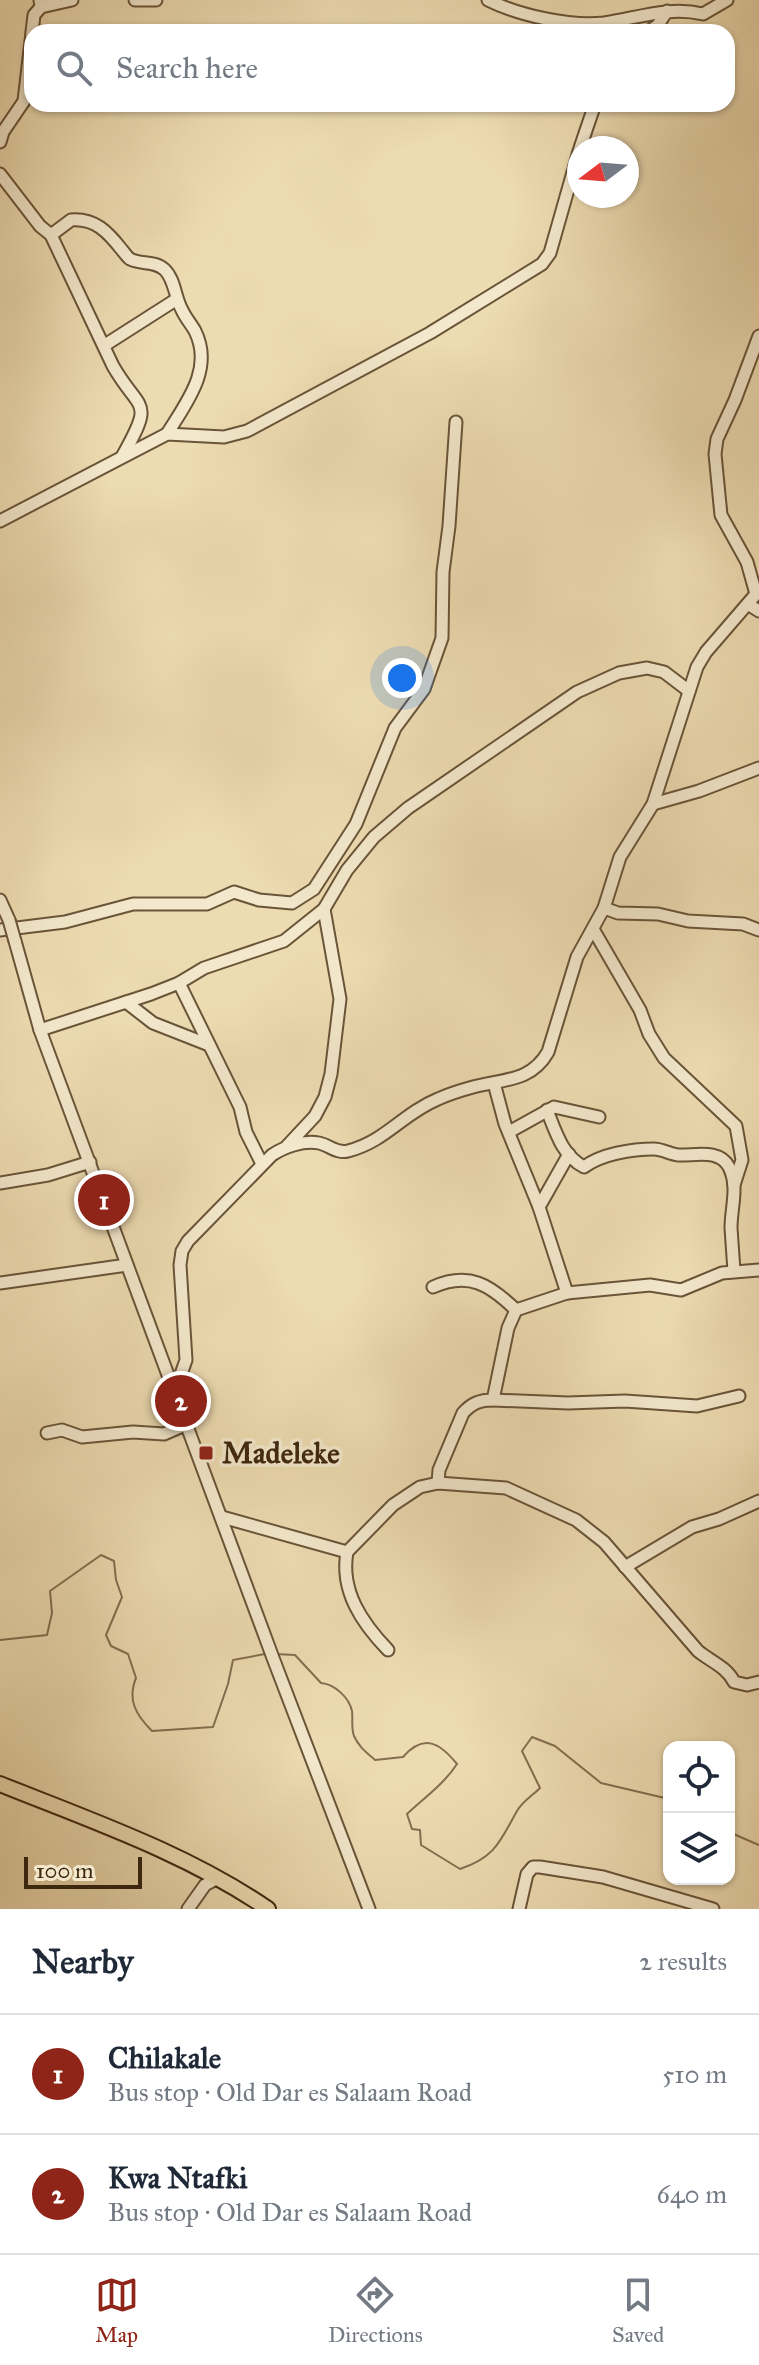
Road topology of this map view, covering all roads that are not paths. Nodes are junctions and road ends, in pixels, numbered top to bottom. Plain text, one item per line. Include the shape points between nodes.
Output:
1 (72, 0) edge
2 (135, 0) edge
3 (156, 0) edge
4 (488, 0) edge
5 (727, 0) edge
6 (41, 3) edge
7 (667, 11) junction
8 (33, 24) edge
9 (659, 24) edge
10 (24, 101) edge
11 (592, 112) edge
12 (584, 136) edge
13 (0, 142) edge
14 (0, 174) edge
15 (567, 192) edge
16 (51, 235) junction
17 (177, 299) junction
18 (759, 336) edge
19 (105, 345) junction
20 (456, 422) dead end
21 (167, 434) junction
22 (122, 457) junction
23 (0, 521) edge
24 (758, 594) edge
25 (748, 604) junction
26 (759, 611) edge
27 (689, 691) junction
28 (759, 768) edge
29 (653, 804) junction
30 (0, 900) edge
31 (604, 908) junction
32 (324, 909) junction
33 (593, 929) junction
34 (0, 930) edge
35 (759, 930) edge
36 (179, 983) junction
37 (126, 1002) junction
38 (40, 1030) junction
39 (209, 1045) junction
40 (494, 1083) junction
41 (547, 1110) junction
42 (599, 1117) dead end
43 (509, 1132) junction
44 (286, 1146) junction
45 (569, 1154) junction
46 (90, 1162) junction
47 (262, 1164) junction
48 (0, 1183) edge
49 (734, 1185) junction
50 (539, 1207) junction
51 (127, 1265) junction
52 (759, 1270) edge
53 (734, 1271) junction
54 (0, 1283) edge
55 (433, 1287) dead end
56 (567, 1293) junction
57 (516, 1310) junction
58 (172, 1384) junction
59 (739, 1396) dead end
60 (493, 1400) junction
61 (187, 1424) junction
62 (47, 1433) dead end
63 (438, 1483) junction
64 (759, 1501) edge
65 (222, 1517) junction
66 (347, 1552) junction
67 (625, 1567) junction
68 (388, 1650) dead end
69 (753, 1684) edge
70 (759, 1696) edge
71 (0, 1784) edge
72 (218, 1878) junction
73 (188, 1909) edge
74 (268, 1909) edge
75 (369, 1909) edge
76 (519, 1909) edge
77 (713, 1909) edge

1 - 6 street
2 - 3 street
4 - 7 street via 512,11 579,23
5 - 7 street via 703,14
6 - 8 street
7 - 9 street
10 - 13 street
11 - 12 street
14 - 16 street
15 - 21 street via 542,264 430,333 247,431 224,437
16 - 17 street via 71,220 101,227 130,260 164,269
16 - 19 street
17 - 19 street
17 - 21 street via 196,333 201,365 192,395
18 - 24 street via 715,454 720,511
19 - 22 street via 142,412
20 - 34 street via 442,638 424,689 395,728 356,824 314,889 292,903 234,892 207,904 133,904 65,922
21 - 22 street
22 - 23 street
24 - 25 street
25 - 26 street
25 - 27 street via 703,656
27 - 29 street
27 - 32 street via 664,672 647,668 606,678 570,696 374,837
28 - 29 street
29 - 31 street via 620,857
30 - 38 street, bridge
31 - 33 street
31 - 35 street
32 - 36 street via 284,941 204,968
32 - 44 street via 340,999 331,1074 315,1116
33 - 40 street via 577,957 544,1060 525,1076
33 - 49 street via 664,1058 736,1126 742,1160
36 - 37 street
36 - 39 street
37 - 38 street
37 - 39 street via 153,1023
38 - 46 street
39 - 47 street
40 - 43 street
40 - 44 street via 437,1099 375,1142 343,1152 317,1142
41 - 42 street via 565,1108
41 - 43 street
41 - 45 street
43 - 50 street
44 - 47 street
45 - 49 street via 584,1167 604,1157 655,1149 698,1153 726,1163
45 - 50 street
46 - 48 street
46 - 51 street
47 - 58 street via 182,1251 186,1360
49 - 53 street
50 - 56 street
51 - 54 street
51 - 58 street
52 - 53 street
53 - 56 street via 681,1290 650,1285
55 - 57 street via 454,1279 474,1282 492,1289
56 - 57 street
57 - 60 street
58 - 61 street
59 - 60 street via 697,1406
60 - 63 street via 482,1400 463,1413
61 - 62 street via 164,1434
61 - 65 street
63 - 66 street via 420,1487 393,1505
63 - 67 street via 506,1488 576,1520
64 - 67 street via 692,1527
65 - 66 street
65 - 75 street
66 - 68 street via 349,1591 370,1632
67 - 69 street via 698,1651 729,1672 734,1682
69 - 70 street
71 - 72 main road via 160,1848
72 - 73 street via 205,1885
72 - 74 main road
76 - 77 street via 527,1874 540,1867 603,1877

